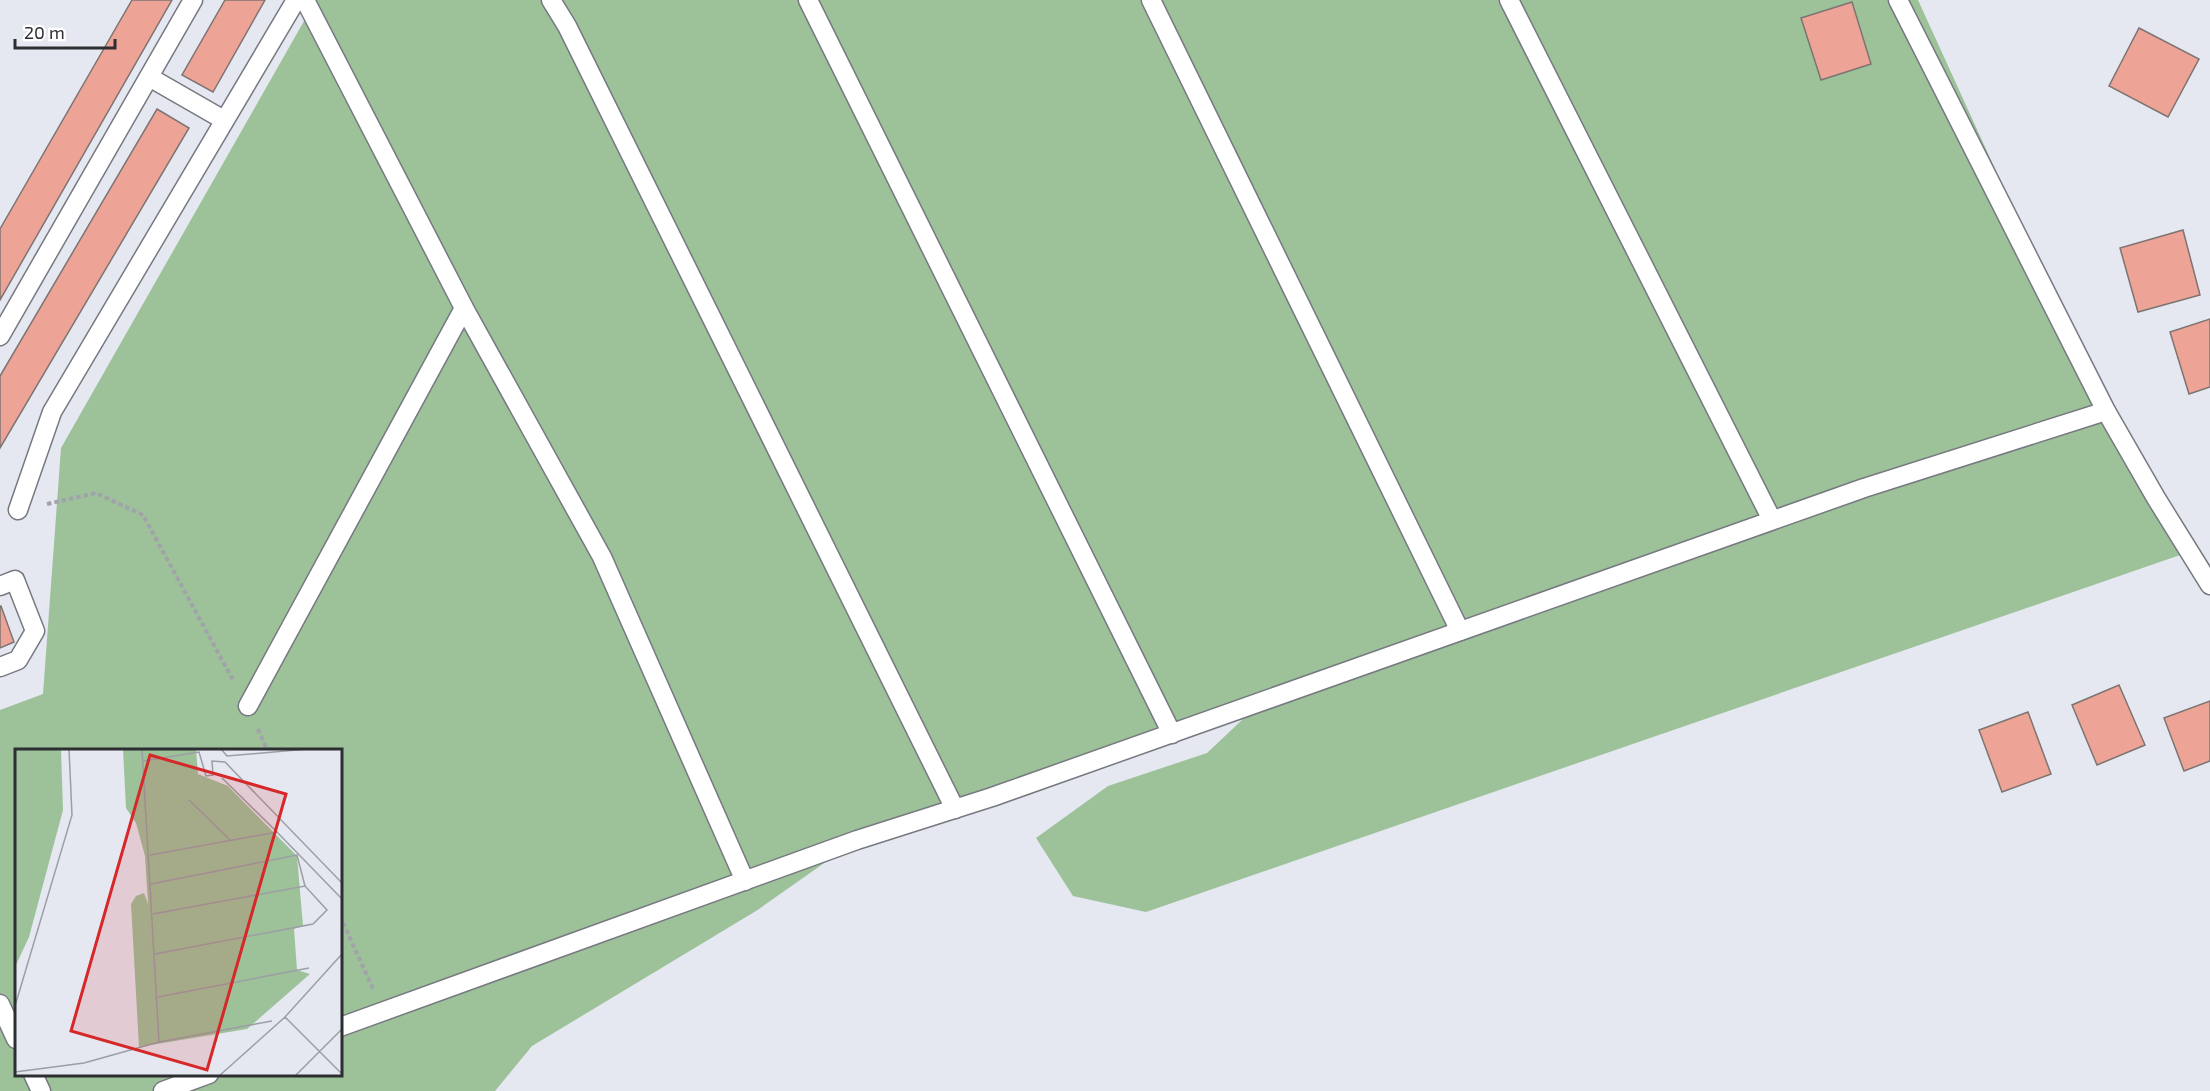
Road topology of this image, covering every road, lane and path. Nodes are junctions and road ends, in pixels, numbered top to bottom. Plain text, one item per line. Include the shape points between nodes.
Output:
1 (193, 0) edge
2 (296, 0) edge
3 (305, 0) edge
4 (551, 0) edge
5 (808, 0) edge
6 (1151, 0) edge
7 (1509, 0) edge
8 (1898, 0) edge
9 (149, 77) junction
10 (224, 120) junction
11 (464, 308) junction
12 (0, 336) edge
13 (2106, 411) junction
14 (18, 510) joint
15 (1772, 520) junction
16 (2210, 585) edge
17 (0, 586) edge
18 (1460, 631) junction
19 (0, 668) edge
20 (248, 706) junction
21 (1172, 734) junction
22 (267, 749) edge
23 (956, 809) junction
24 (745, 881) junction
25 (342, 921) edge
26 (0, 1004) edge
27 (382, 1012) junction
28 (342, 1026) edge
29 (15, 1037) edge
30 (34, 1076) edge
31 (204, 1076) edge
32 (41, 1091) edge
33 (163, 1091) edge

1 - 9 lane
2 - 10 lane
3 - 11 lane
4 - 23 lane
5 - 21 lane
6 - 18 lane
7 - 15 lane
8 - 13 lane
9 - 10 lane
9 - 12 lane
10 - 14 lane via 52,412
11 - 20 lane
11 - 24 lane via 602,557
13 - 15 lane
13 - 16 lane
14 - 20 path via 96,493 143,515
15 - 18 lane
17 - 19 lane via 15,580 35,631 18,660
18 - 21 lane
20 - 22 path
21 - 23 lane
23 - 24 lane
24 - 27 lane
25 - 27 path
26 - 29 lane
27 - 28 lane
30 - 32 lane
31 - 33 lane

